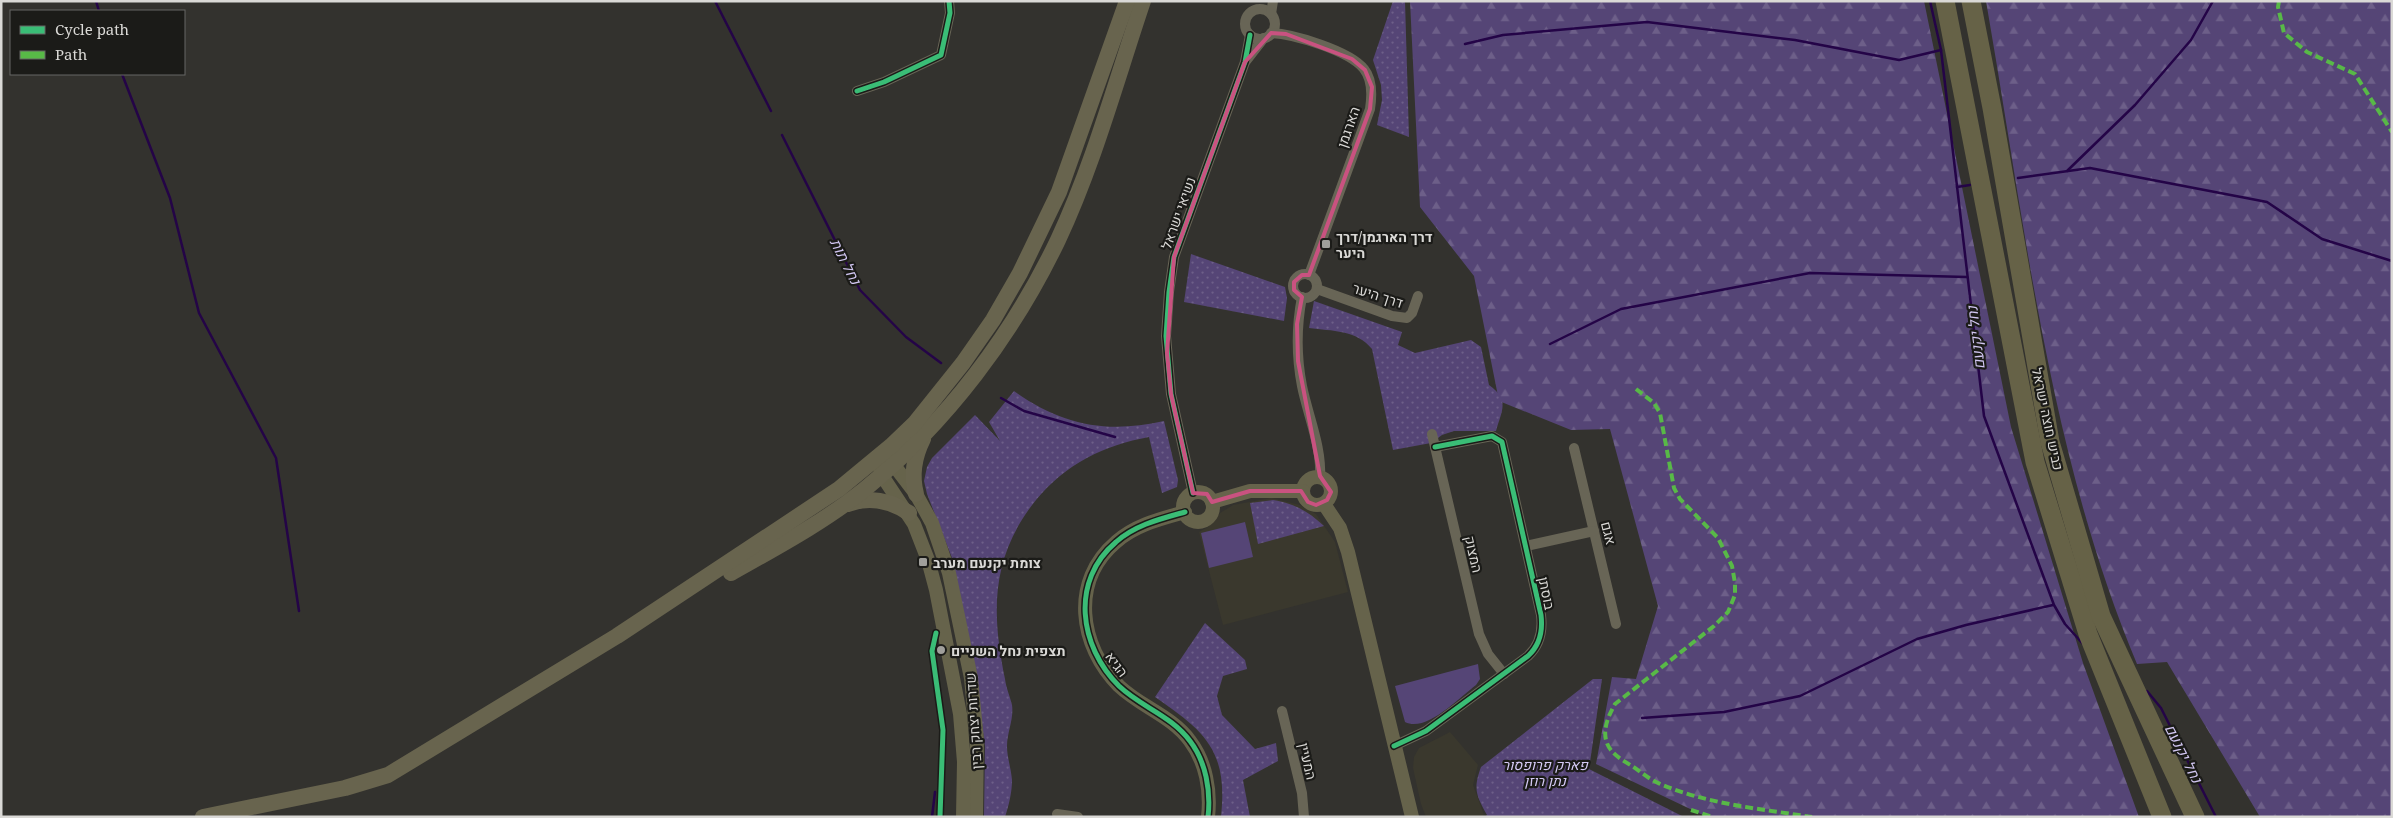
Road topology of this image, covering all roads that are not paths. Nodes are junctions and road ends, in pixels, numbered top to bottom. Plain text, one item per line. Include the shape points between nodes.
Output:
1 (949, 1) edge
2 (1127, 1) edge
3 (1143, 1) edge
4 (1273, 1) edge
5 (1945, 1) edge
6 (1970, 1) edge
7 (1258, 5) edge
8 (1273, 17) junction
9 (1286, 34) junction
10 (1250, 35) junction
11 (1268, 36) junction
12 (1245, 62) junction
13 (857, 91) dead end
14 (1309, 275) junction
15 (1317, 289) junction
16 (1418, 296) dead end
17 (1302, 297) junction
18 (926, 434) junction
19 (1432, 434) dead end
20 (1434, 447) junction
21 (1574, 448) dead end
22 (884, 466) junction
23 (1320, 478) junction
24 (1303, 491) junction
25 (1193, 493) junction
26 (916, 494) junction
27 (1212, 502) junction
28 (1324, 504) junction
29 (839, 508) junction
30 (1184, 512) junction
31 (909, 513) junction
32 (1594, 530) junction
33 (1526, 546) junction
34 (1616, 624) dead end
35 (617, 636) junction
36 (1504, 674) junction
37 (1282, 711) dead end
38 (1394, 746) junction
39 (1057, 814) dead end
40 (203, 817) edge
41 (963, 817) edge
42 (976, 817) edge
43 (1078, 817) edge
44 (1208, 817) edge
45 (1304, 817) edge
46 (1412, 817) edge
47 (2162, 817) edge
48 (2195, 817) edge

1 - 13 street via 950,13 941,55
2 - 22 main road via 1059,192 1020,273 993,320
3 - 18 main road via 1102,130 1059,238 1004,335
4 - 8 street, נשיאי ישראל
5 - 47 highway, כביש חוצה ישראל via 2035,462 2088,634
6 - 48 highway, כביש חוצה ישראל via 1992,108 2050,442 2101,616
7 - 8 street, נשיאי ישראל
7 - 10 street, נשיאי ישראל via 1245,21
8 - 9 street, הארגמן
8 - 11 street, נשיאי ישראל
9 - 11 street, הארגמן
9 - 14 street, הארגמן via 1352,59 1365,70 1372,87 1370,109
10 - 11 street
10 - 12 street, נשיאי ישראל
11 - 12 street, נשיאי ישראל
12 - 25 street, נשיאי ישראל via 1174,257 1169,292 1166,336 1171,394
14 - 15 street via 1315,279
14 - 17 street via 1302,275 1294,282 1296,293
15 - 16 street, דרך היער via 1392,316 1407,318
15 - 17 street via 1309,297
17 - 23 street via 1297,324 1298,360 1318,451
18 - 22 main road
18 - 26 main road via 915,462
19 - 20 street, המצוק
20 - 33 street, בוסתן via 1492,436 1501,440
20 - 36 street, המצוק via 1479,634 1488,654
21 - 32 street, אגם
22 - 26 street, שדרות יצחק רבין
22 - 29 main road
22 - 31 street, שדרות יצחק רבין
22 - 35 main road via 839,489
23 - 24 street via 1308,480
23 - 28 street via 1330,487 1330,496
24 - 27 street via 1250,492
24 - 28 street via 1308,502 1316,506
25 - 27 street via 1202,492
25 - 30 street via 1184,503
26 - 42 street, שדרות יצחק רבין via 932,523 949,573 972,678 977,748
27 - 30 street via 1210,516 1201,521 1191,520
28 - 38 street via 1340,528 1348,552
29 - 31 main road via 870,500 890,503
29 - 35 main road via 783,544
30 - 44 street, הגיא via 1134,529 1116,542 1090,578 1085,599 1085,622 1090,644 1102,666 1120,687 1174,724 1192,742 1206,778
31 - 41 street, שדרות יצחק רבין via 932,571 956,691 963,741
32 - 33 street
32 - 34 street, אגם
33 - 36 street, בוסתן via 1541,616 1541,632 1531,653
35 - 40 main road via 388,775 345,788
36 - 38 street, בוסתן via 1426,730
37 - 45 street, המעיין via 1302,793
38 - 46 street
39 - 43 street

